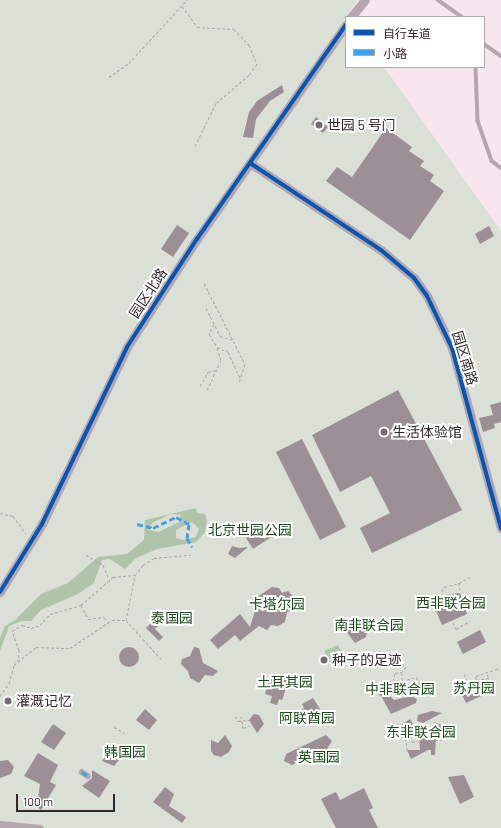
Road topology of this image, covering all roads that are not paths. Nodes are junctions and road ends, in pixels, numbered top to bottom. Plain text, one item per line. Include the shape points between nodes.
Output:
1 (364, 0) edge
2 (438, 0) edge
3 (352, 16) edge
4 (461, 16) edge
5 (345, 26) edge
6 (485, 45) edge
7 (501, 56) edge
8 (476, 68) edge
9 (250, 163) junction
10 (501, 168) edge
11 (501, 528) edge
12 (0, 592) edge
13 (82, 772) dead end
14 (88, 776) dead end
15 (0, 824) edge
16 (40, 828) edge

1 - 3 street
2 - 4 lane
5 - 9 street, 园区北路
6 - 7 lane
8 - 10 lane via 478,120 492,161
9 - 11 street, 园区南路 via 380,250 414,278 427,296 452,348
9 - 12 street, 园区北路 via 127,347 31,541
13 - 14 street
15 - 16 street

